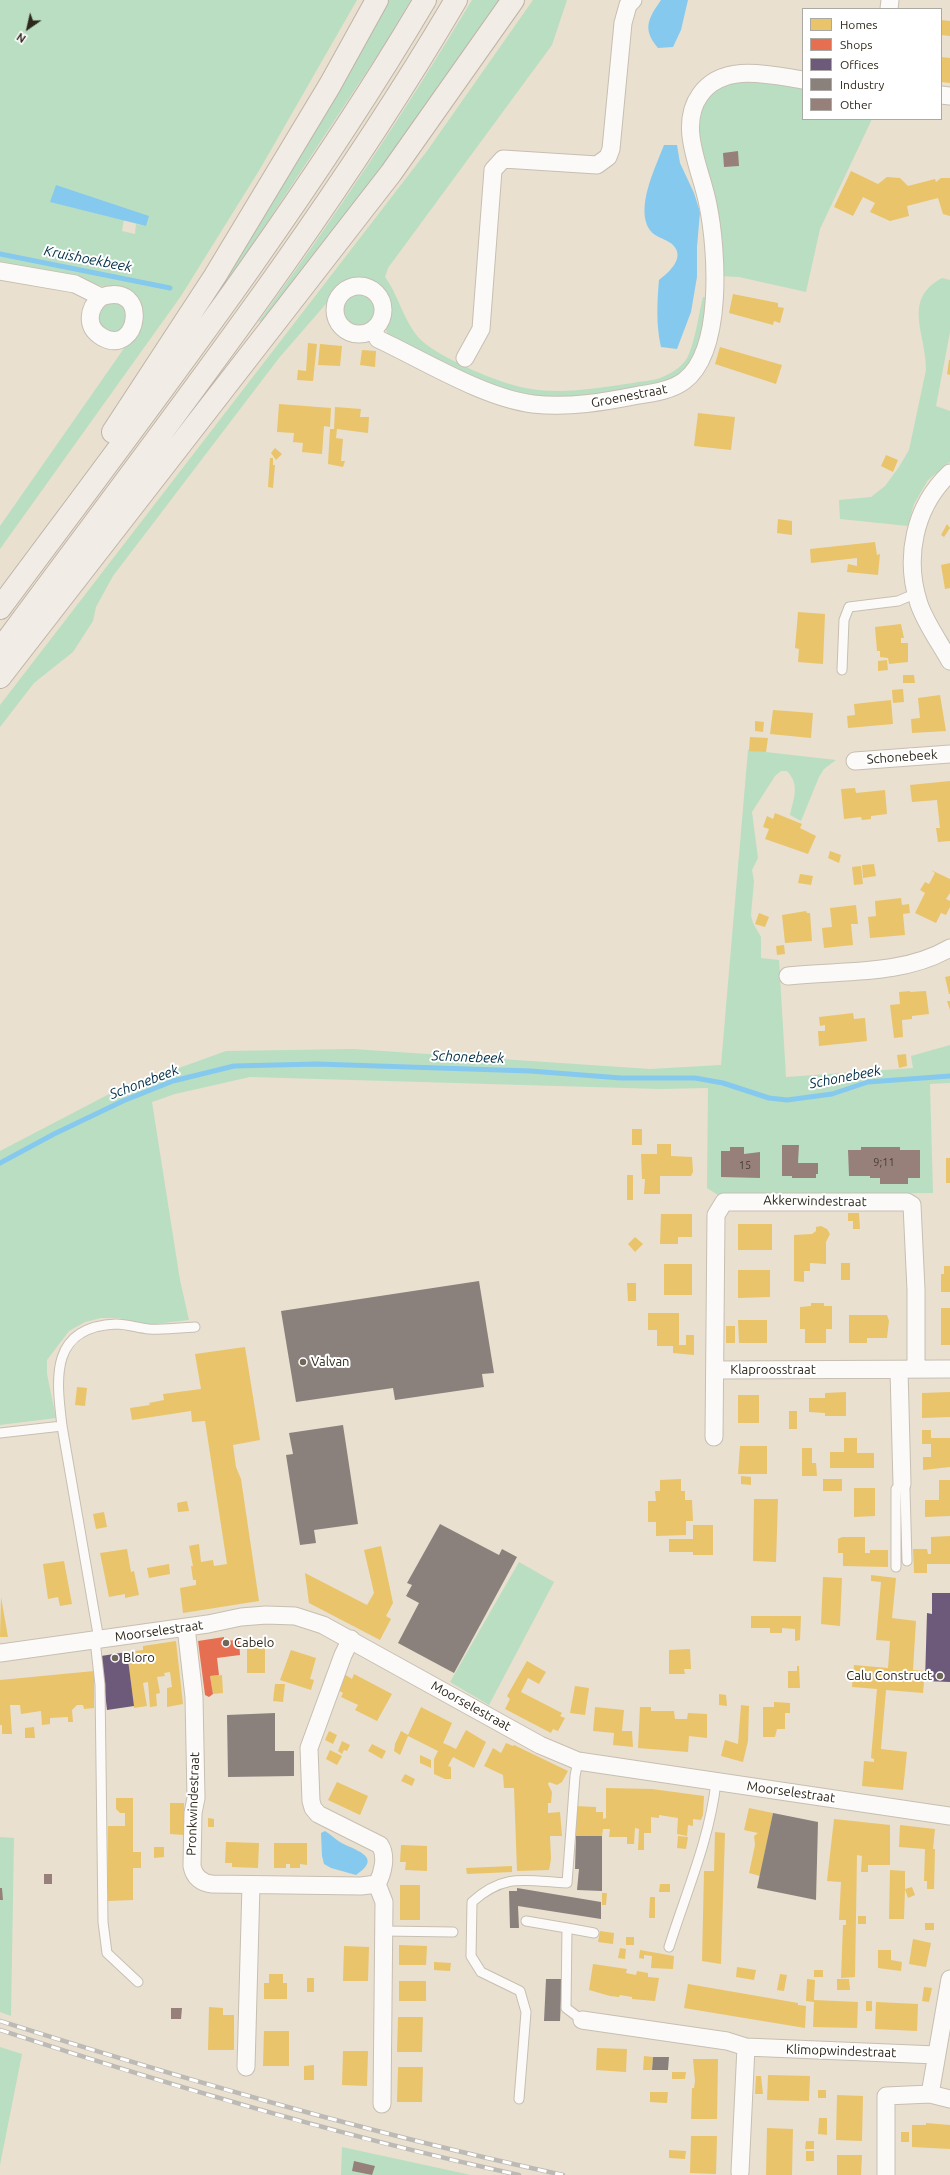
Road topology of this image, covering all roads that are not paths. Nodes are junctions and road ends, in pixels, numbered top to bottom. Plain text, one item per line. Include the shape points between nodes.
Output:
1 (377, 0) edge
2 (425, 0) edge
3 (456, 0) edge
4 (513, 0) edge
5 (626, 2) edge
6 (802, 80) edge
7 (0, 270) edge
8 (101, 297) dead end
9 (373, 330) dead end
10 (465, 358) dead end
11 (950, 473) edge
12 (70, 514) junction
13 (917, 593) junction
14 (0, 608) edge
15 (0, 650) edge
16 (950, 661) edge
17 (842, 670) dead end
18 (0, 677) edge
19 (950, 754) edge
20 (855, 761) dead end
21 (950, 948) edge
22 (788, 976) dead end
23 (195, 1327) dead end
24 (916, 1369) junction
25 (950, 1369) edge
26 (715, 1370) junction
27 (899, 1370) junction
28 (62, 1426) junction
29 (0, 1433) edge
30 (714, 1437) dead end
31 (902, 1484) junction
32 (907, 1561) dead end
33 (896, 1567) dead end
34 (186, 1627) junction
35 (351, 1639) junction
36 (97, 1640) junction
37 (0, 1653) edge
38 (578, 1761) junction
39 (716, 1782) junction
40 (950, 1816) edge
41 (377, 1884) junction
42 (251, 1885) junction
43 (526, 1921) dead end
44 (567, 1928) junction
45 (384, 1931) junction
46 (453, 1932) dead end
47 (594, 1933) dead end
48 (669, 1947) dead end
49 (950, 1979) edge
50 (138, 1982) dead end
51 (582, 2020) joint
52 (746, 2047) junction
53 (936, 2055) junction
54 (246, 2067) dead end
55 (930, 2094) junction
56 (519, 2099) dead end
57 (950, 2099) edge
58 (382, 2104) dead end
59 (740, 2172) dead end
60 (886, 2174) edge

1 - 12 highway via 322,98 215,276 95,460
2 - 12 highway via 294,206
3 - 15 highway via 315,222
4 - 18 highway via 391,173
5 - 10 street via 612,149 608,157 597,165 502,159 493,170 481,329
6 - 9 street, Groenestraat via 756,73 723,76 708,86 693,108 690,126 693,148 708,204 715,247 715,308 695,371 677,386 603,402 553,406 531,404 504,397 468,382 378,338
7 - 8 street via 75,284
11 - 13 street via 931,497 917,524 913,546
12 - 14 highway
13 - 16 street via 920,605
13 - 17 lane via 898,601 849,607 844,620
19 - 20 street, Schonebeek
21 - 22 street via 917,964
23 - 28 lane via 148,1329 117,1324 88,1328 70,1341 59,1364
24 - 25 street, Klaproosstraat
24 - 26 street, Akkerwindestraat via 912,1205 907,1202 731,1201 721,1205 716,1215
24 - 27 street, Klaproosstraat
26 - 27 street, Klaproosstraat
26 - 30 street, Klaproosstraat
27 - 31 street
28 - 29 lane
28 - 36 lane
31 - 32 lane via 905,1489
31 - 33 lane via 896,1489
34 - 35 street, Moorselestraat via 241,1617 295,1616 323,1625
34 - 36 street, Moorselestraat
34 - 42 street, Pronkwindestraat via 194,1697 196,1798 193,1813 193,1873 205,1883
35 - 38 street, Moorselestraat via 540,1745
35 - 41 street via 343,1654 309,1748 311,1801 318,1814 380,1845 384,1851 382,1871
36 - 37 street, Moorselestraat
36 - 50 lane via 100,1685 103,1922 107,1953
38 - 39 street, Moorselestraat
38 - 56 lane via 574,1783 567,1883 512,1880 486,1889 472,1902 472,1956 481,1972 520,1991 526,2012
39 - 40 street, Moorselestraat
39 - 48 lane via 714,1800 702,1844
41 - 42 street, Pronkwindestraat
41 - 45 street via 384,1902
42 - 54 street
43 - 44 lane
44 - 47 lane
44 - 51 lane via 566,2008
45 - 46 lane
45 - 58 street
49 - 53 street
51 - 52 street, Klimopwindestraat via 727,2041
52 - 53 street, Klimopwindestraat
52 - 59 street
53 - 55 street
55 - 57 street
55 - 60 street via 886,2096

